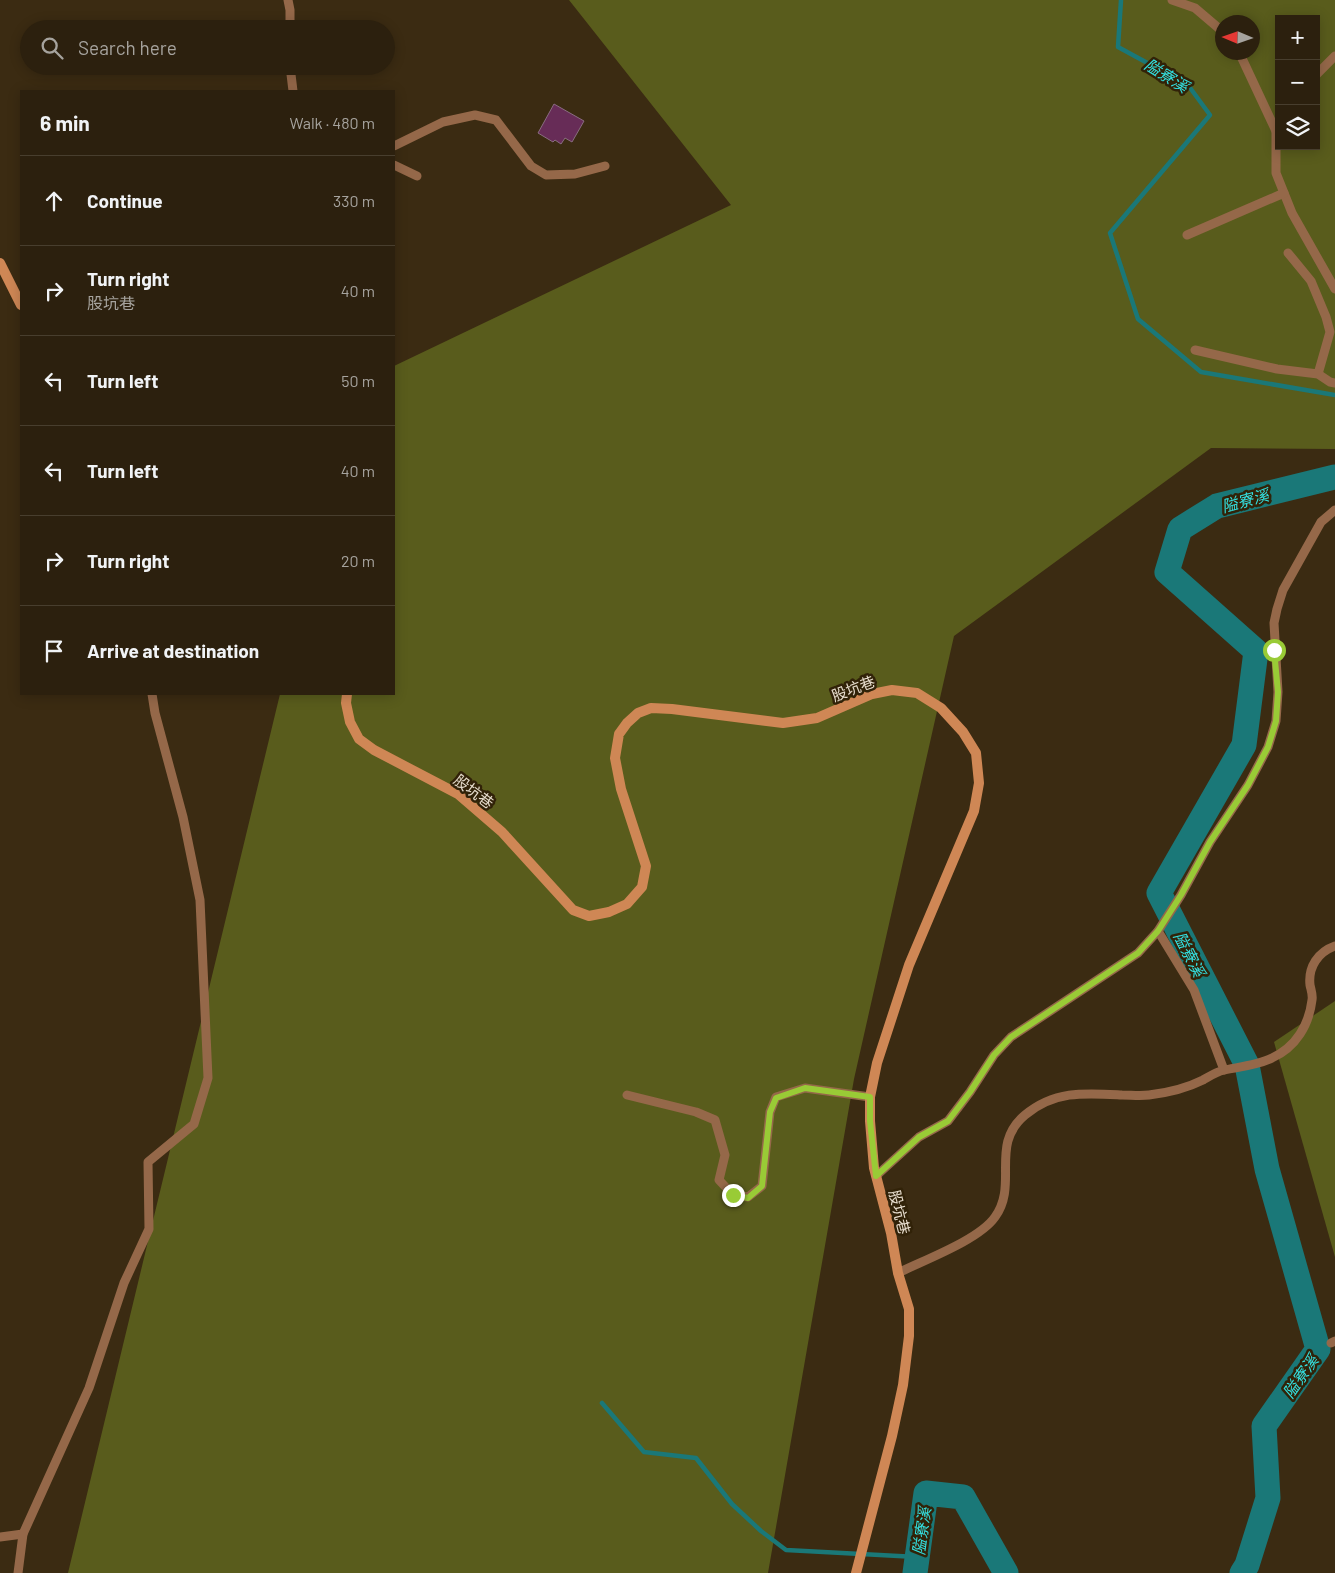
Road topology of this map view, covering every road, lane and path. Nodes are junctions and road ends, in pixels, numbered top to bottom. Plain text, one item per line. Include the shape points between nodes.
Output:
1 (288, 0) edge
2 (1172, 0) edge
3 (290, 20) edge
4 (1215, 26) edge
5 (1335, 56) edge
6 (1243, 60) edge
7 (1320, 71) edge
8 (291, 75) edge
9 (293, 90) edge
10 (1275, 123) edge
11 (395, 146) edge
12 (1277, 150) edge
13 (395, 165) edge
14 (605, 166) dead end
15 (417, 176) dead end
16 (1284, 193) junction
17 (1187, 235) dead end
18 (1288, 253) dead end
19 (0, 263) edge
20 (1335, 289) edge
21 (20, 302) edge
22 (1195, 350) dead end
23 (1318, 374) junction
24 (1335, 383) edge
25 (1335, 510) edge
26 (152, 695) edge
27 (347, 695) edge
28 (1158, 931) junction
29 (1335, 946) edge
30 (1224, 1070) junction
31 (628, 1096) dead end
32 (870, 1097) junction
33 (876, 1176) junction
34 (898, 1273) junction
35 (23, 1534) junction
36 (0, 1538) edge
37 (857, 1568) edge
38 (18, 1573) edge

1 - 3 lane
2 - 4 lane via 1195,8
5 - 7 lane
6 - 10 lane
8 - 9 lane
11 - 14 lane via 443,122 475,115 496,120 531,166 546,175 575,174
12 - 16 lane via 1276,173
13 - 15 lane
16 - 17 lane
16 - 20 lane
18 - 23 lane via 1312,281 1330,332
19 - 21 street
22 - 23 lane via 1277,369
23 - 24 lane
25 - 28 lane via 1321,522 1283,590 1277,608 1274,623 1278,692 1276,721 1268,747
26 - 35 lane via 200,900 208,1078 194,1124 148,1162 149,1229 124,1283 89,1388
27 - 32 street, 股坑巷 via 350,722 359,738 374,750 458,794 502,832 573,910 589,916 627,904 642,887 646,866 621,789 615,758 619,734 638,713 651,708 672,709 784,723 816,718 872,694 892,690 917,693 942,708 963,732 976,754 980,783 974,811 909,965 877,1063
28 - 30 lane via 1194,990
28 - 33 lane via 1138,953 1011,1037 994,1055 948,1121 919,1137
29 - 30 lane via 1317,958 1311,967 1313,998 1307,1023 1298,1039 1262,1062
30 - 34 lane via 1179,1089 1148,1095 1071,1094 1043,1103 1024,1116 1008,1136 1005,1198 995,1217 977,1235
31 - 32 lane via 696,1112 715,1120 725,1156 719,1180 733,1195 748,1198 762,1186 770,1112 776,1098 805,1088
32 - 33 street, 股坑巷
33 - 34 street, 股坑巷
34 - 37 street, 股坑巷 via 909,1309 903,1385
35 - 36 lane
35 - 38 lane

